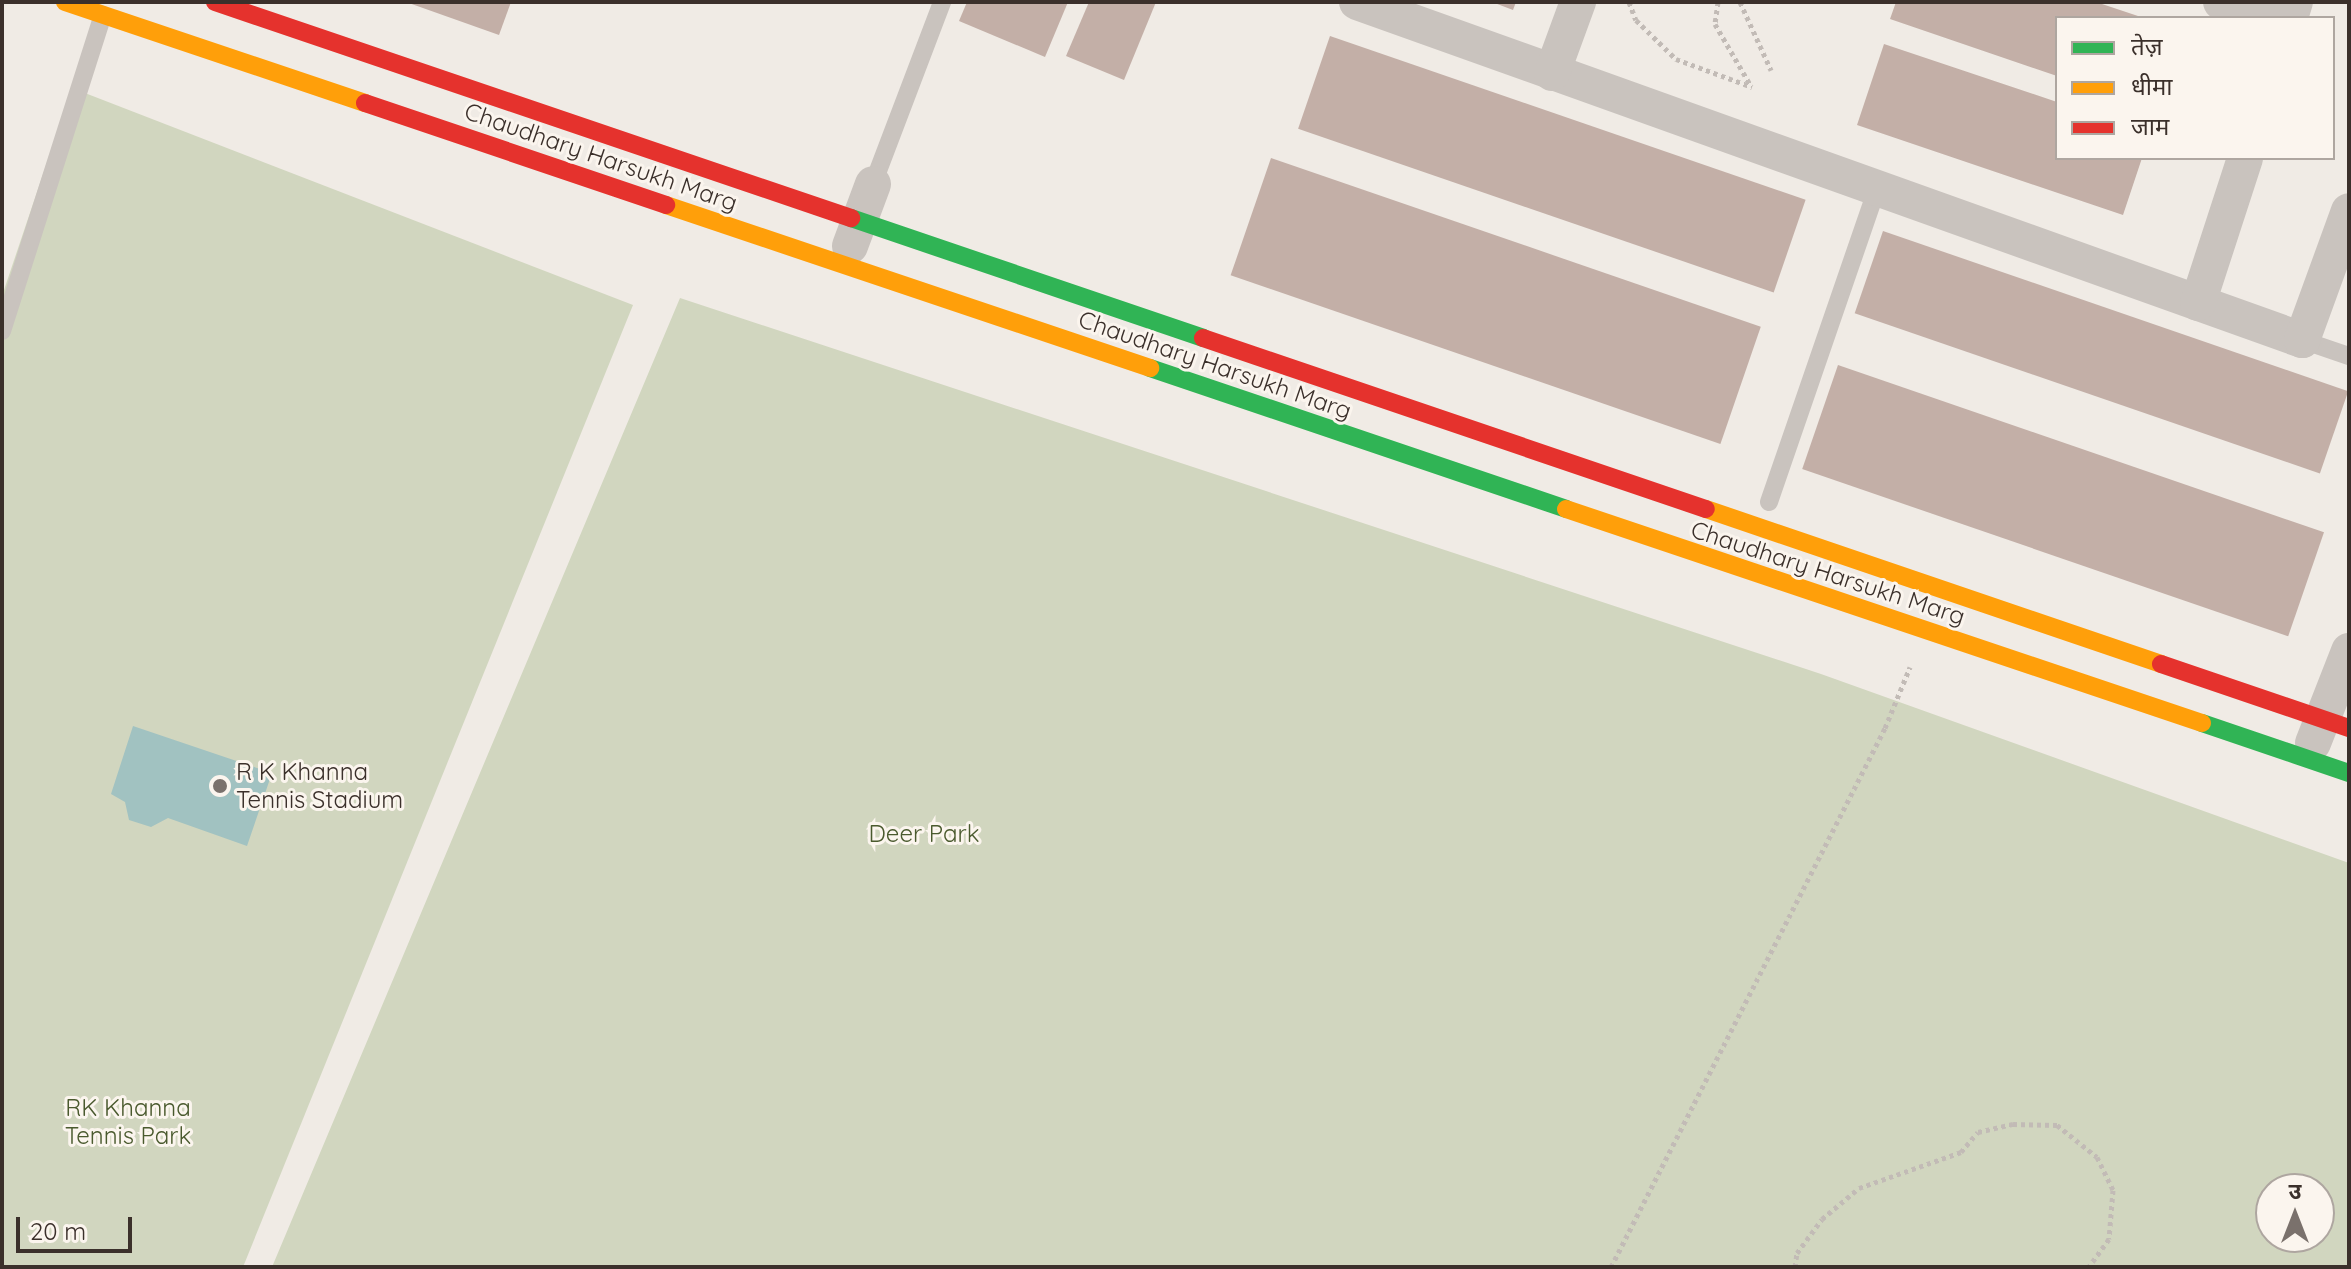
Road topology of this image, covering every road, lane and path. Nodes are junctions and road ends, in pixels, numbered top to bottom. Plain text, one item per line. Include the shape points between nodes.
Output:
1 (215, 2) edge
2 (942, 2) edge
3 (1357, 2) edge
4 (1578, 2) edge
5 (1629, 2) edge
6 (1718, 2) edge
7 (1740, 2) edge
8 (2221, 2) edge
9 (82, 7) edge
10 (2260, 16) edge
11 (1771, 70) dead end
12 (1552, 73) junction
13 (2244, 160) edge
14 (873, 184) joint
15 (1877, 188) junction
16 (2349, 211) edge
17 (860, 220) junction
18 (843, 263) junction
19 (2198, 303) junction
20 (2, 331) edge
21 (2302, 340) junction
22 (2349, 356) edge
23 (1764, 516) junction
24 (1745, 572) junction
25 (1925, 630) junction
26 (2349, 651) edge
27 (2335, 723) edge
28 (2308, 760) junction
29 (2349, 773) edge
30 (1611, 1267) edge
31 (1795, 1267) edge
32 (2089, 1267) edge

1 - 17 street, Chaudhary Harsukh Marg
2 - 14 lane
3 - 12 street
4 - 12 street
5 - 6 path via 1636,20 1676,59 1752,87 1715,24
7 - 11 path
8 - 10 street
9 - 18 street, Chaudhary Harsukh Marg
9 - 20 lane
12 - 15 street
13 - 19 street
14 - 17 street
15 - 19 street
15 - 23 lane
16 - 21 street
17 - 18 street
17 - 23 street, Chaudhary Harsukh Marg
18 - 24 street, Chaudhary Harsukh Marg
19 - 21 street
21 - 22 lane
23 - 24 street
23 - 27 street, Chaudhary Harsukh Marg
24 - 25 street, Chaudhary Harsukh Marg
25 - 28 street, Chaudhary Harsukh Marg
25 - 30 path via 1885,728
26 - 27 street
27 - 28 street
28 - 29 street, Chaudhary Harsukh Marg
31 - 32 path via 1797,1253 1822,1219 1859,1188 1961,1152 1978,1132 2013,1124 2057,1125 2097,1157 2113,1190 2109,1239

